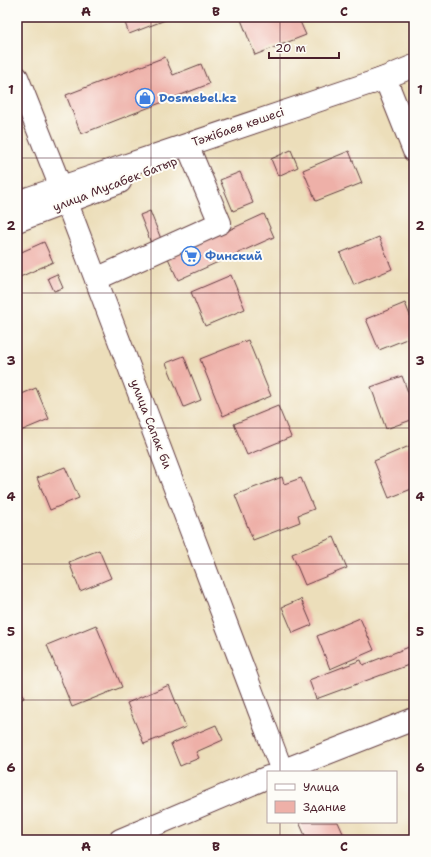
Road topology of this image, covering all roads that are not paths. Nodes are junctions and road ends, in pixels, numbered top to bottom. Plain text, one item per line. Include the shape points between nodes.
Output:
1 (414, 66) edge
2 (17, 77) edge
3 (385, 78) junction
4 (414, 151) edge
5 (191, 154) junction
6 (17, 202) edge
7 (67, 203) junction
8 (17, 222) edge
9 (96, 279) junction
10 (414, 718) edge
11 (275, 771) edge
12 (281, 771) edge
13 (267, 777) edge
14 (120, 840) edge

1 - 3 street, улица Мусабек батыр
2 - 7 street, улица Сапак би
3 - 4 street
3 - 5 street, улица Мусабек батыр
3 - 6 street, Тәжібаев көшесі
5 - 7 street, улица Мусабек батыр
5 - 9 street via 220,223
7 - 8 street, улица Мусабек батыр
7 - 9 street, улица Сапак би
9 - 11 street, улица Сапак би
10 - 12 street
13 - 14 street

